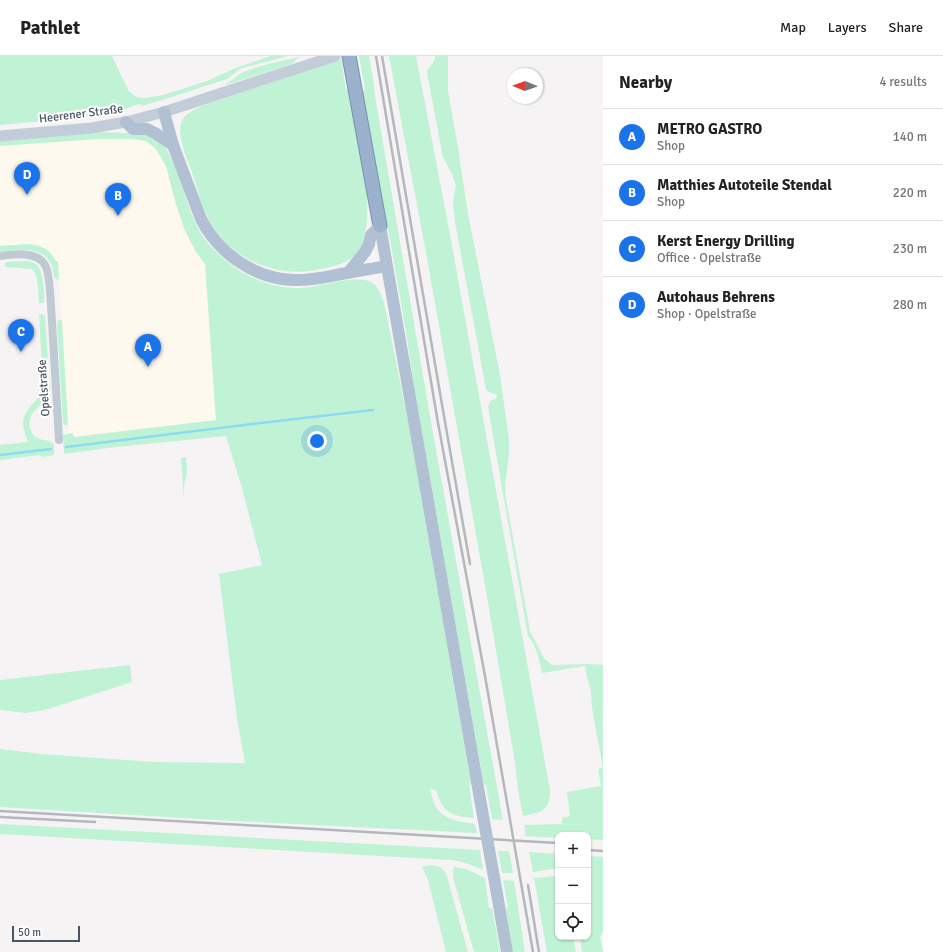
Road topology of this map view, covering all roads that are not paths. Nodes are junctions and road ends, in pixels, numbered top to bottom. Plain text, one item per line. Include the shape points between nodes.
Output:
1 (335, 56) edge
2 (349, 56) edge
3 (164, 112) junction
4 (126, 122) junction
5 (0, 136) edge
6 (174, 145) junction
7 (380, 226) junction
8 (0, 256) edge
9 (386, 266) junction
10 (348, 273) junction
11 (59, 440) dead end
12 (507, 952) edge

1 - 3 main road, Heerener Straße
2 - 7 highway
3 - 4 main road, Heerener Straße
3 - 6 main road
4 - 5 main road, Heerener Straße via 91,128
4 - 6 main road via 133,129 147,129
6 - 10 main road via 196,209 204,224 216,241 244,266 267,276 283,279 314,279
7 - 9 main road
7 - 10 main road via 371,235 365,252
8 - 11 street, Opelstraße via 28,255 37,257 46,266 52,314
9 - 10 main road
9 - 12 main road, bridge

